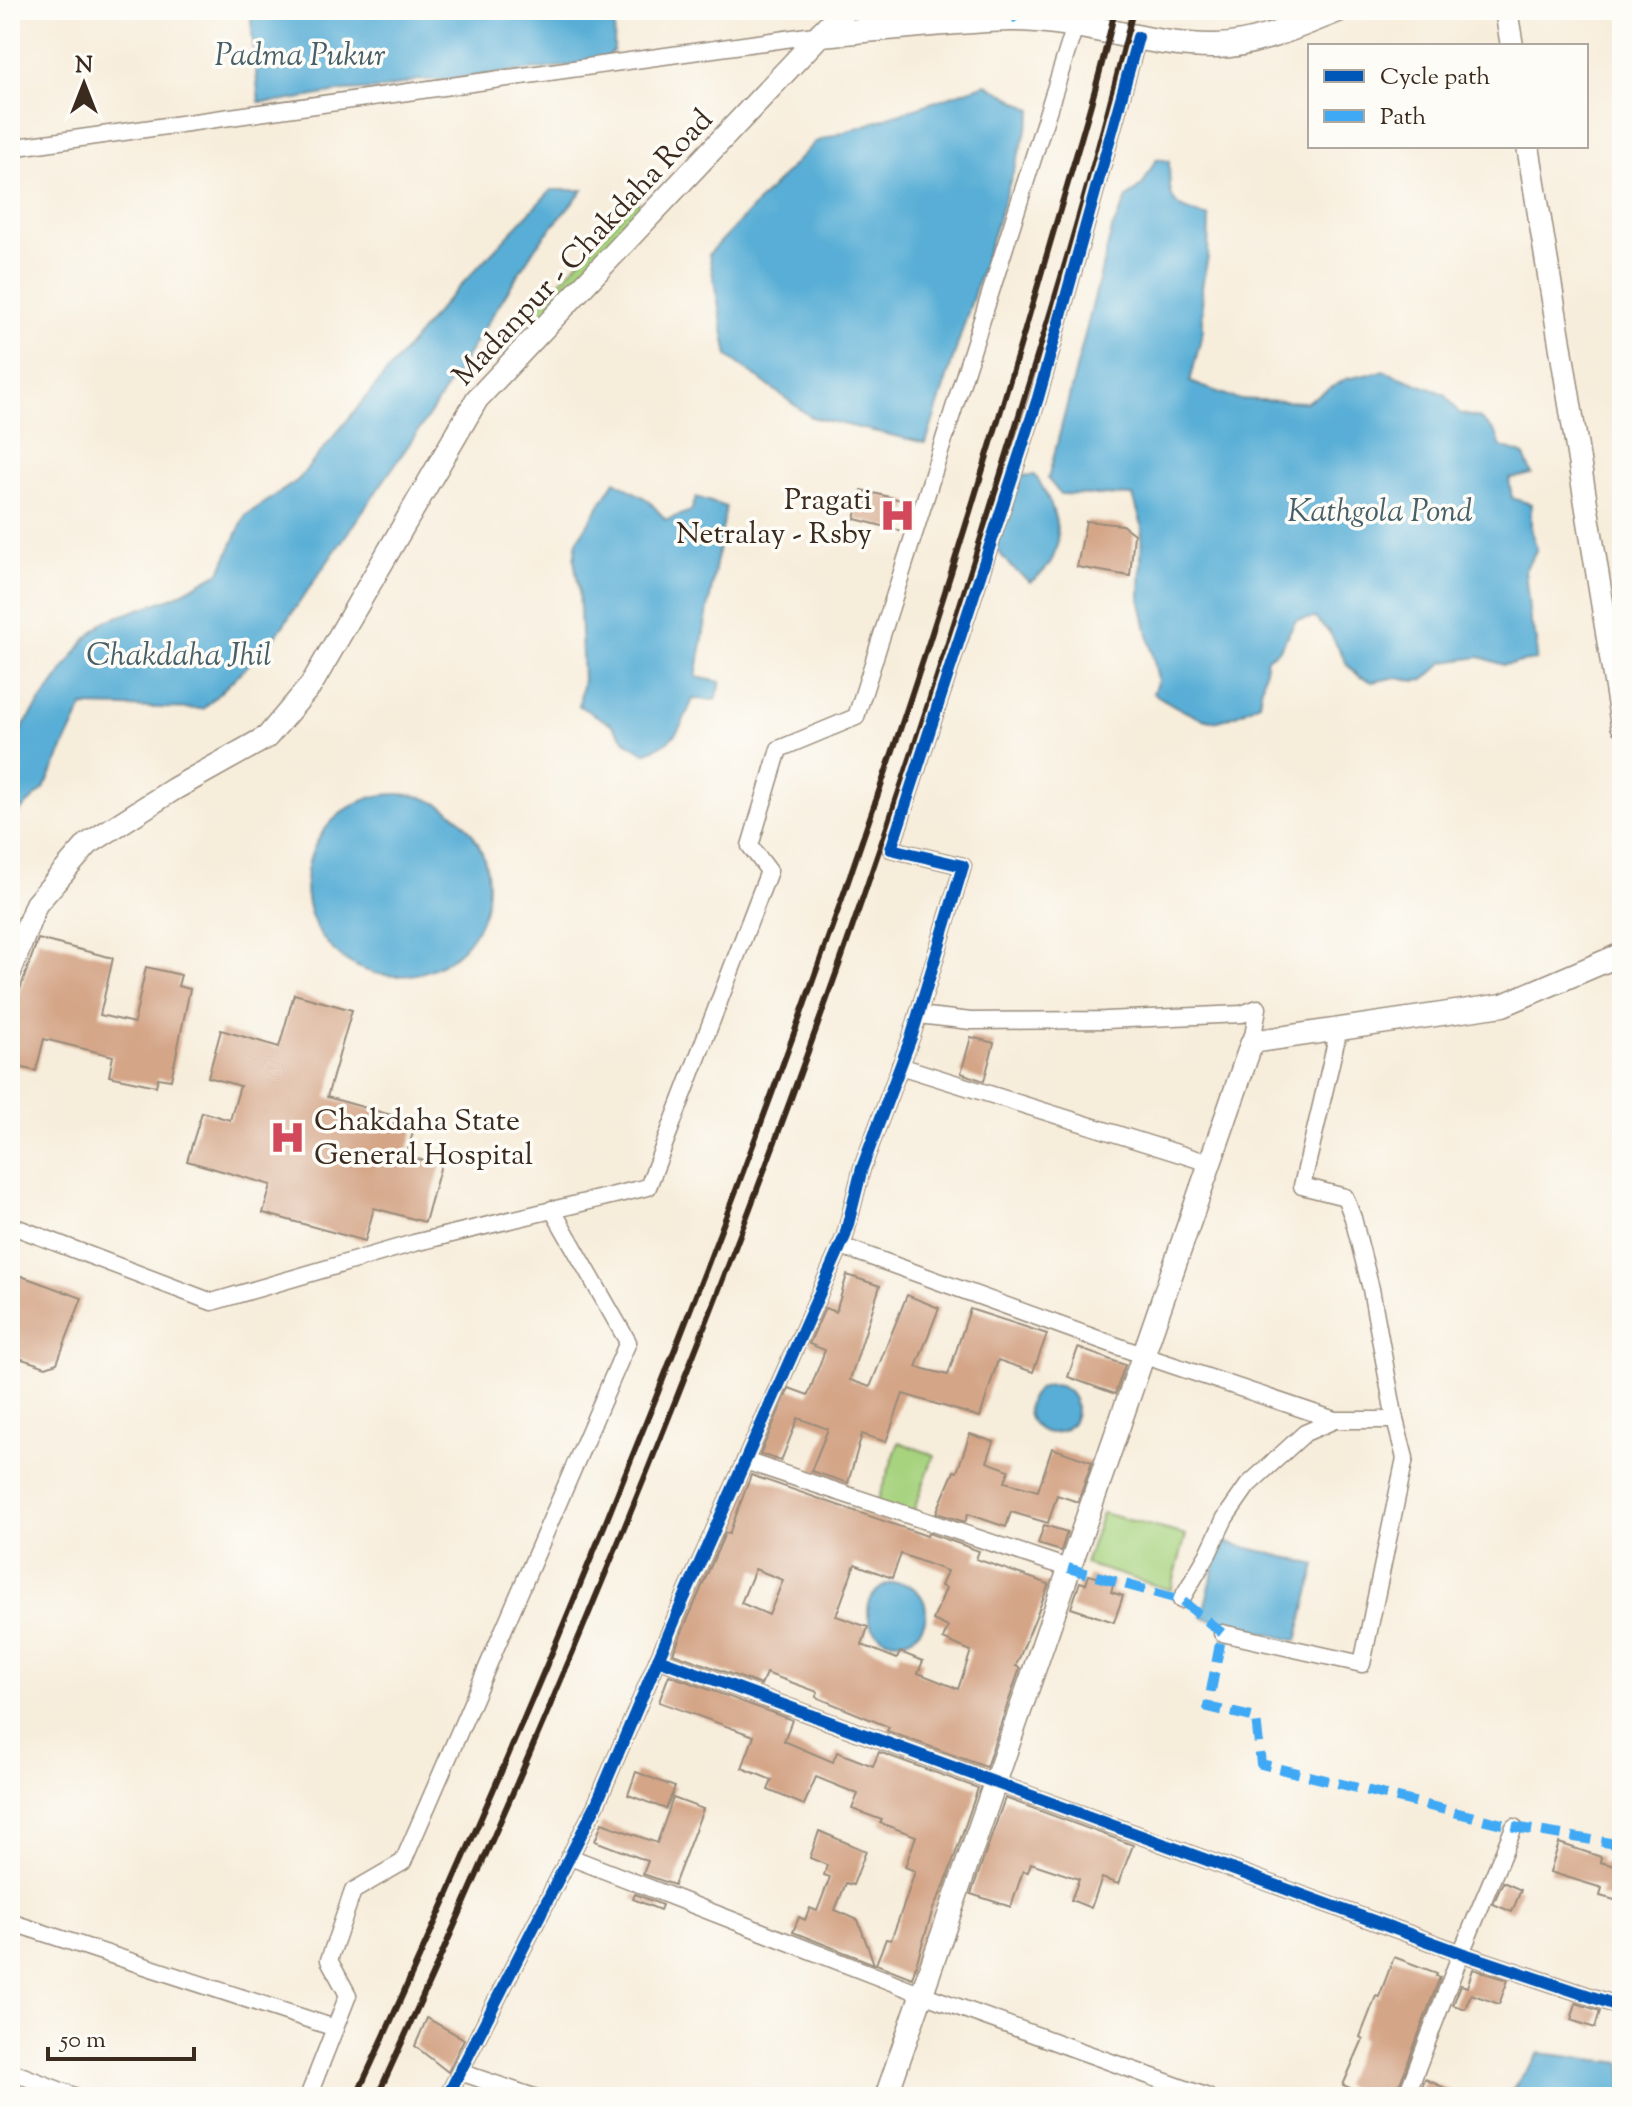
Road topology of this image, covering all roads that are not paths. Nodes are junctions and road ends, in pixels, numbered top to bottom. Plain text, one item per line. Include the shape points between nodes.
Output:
1 (844, 10) edge
2 (1338, 10) edge
3 (1506, 10) edge
4 (984, 16) edge
5 (1076, 23) junction
6 (821, 34) junction
7 (1138, 37) junction
8 (1512, 44) edge
9 (10, 148) edge
10 (1528, 148) edge
11 (1622, 725) edge
12 (1622, 954) edge
13 (10, 972) edge
14 (918, 1015) junction
15 (1339, 1029) junction
16 (1252, 1042) junction
17 (900, 1066) junction
18 (1209, 1163) junction
19 (552, 1209) junction
20 (10, 1225) edge
21 (841, 1246) junction
22 (1142, 1355) junction
23 (1335, 1420) junction
24 (1395, 1420) junction
25 (745, 1461) junction
26 (1068, 1568) junction
27 (1181, 1600) dead end
28 (1222, 1633) dead end
29 (658, 1659) junction
30 (995, 1784) junction
31 (1514, 1827) dead end
32 (570, 1857) junction
33 (10, 1922) edge
34 (1461, 1953) junction
35 (922, 1994) junction
36 (1622, 2007) edge
37 (335, 2028) junction
38 (10, 2071) edge
39 (460, 2072) junction
40 (77, 2097) edge
41 (308, 2097) edge
42 (447, 2097) edge
43 (534, 2097) edge
44 (886, 2097) edge
45 (1208, 2097) edge
46 (1406, 2097) edge

1 - 6 main road
2 - 7 main road via 1255,41 1216,46
3 - 8 main road
4 - 5 main road
4 - 6 main road
5 - 7 main road
5 - 19 street via 856,717 779,749 750,846 769,871 648,1187
6 - 9 street
6 - 13 main road, Madanpur - Chakdaha Road via 477,399 311,685 267,737 88,844 36,904
7 - 14 street via 1038,398 891,849 963,866
10 - 11 main road
12 - 15 main road via 1503,1005
14 - 16 street via 971,1021 1105,1020 1242,1014 1258,1008
14 - 17 street
15 - 16 main road
15 - 24 street via 1302,1186 1345,1197 1371,1289
16 - 18 main road
17 - 18 street
17 - 21 street via 862,1168
18 - 22 main road
19 - 20 street via 212,1302
19 - 37 street via 628,1342 403,1862 353,1891 329,1960 348,1995
21 - 22 street
21 - 25 street
22 - 23 street
22 - 26 main road
23 - 24 street
23 - 27 street via 1305,1433 1248,1485
24 - 28 street via 1405,1458 1362,1664
25 - 26 street
25 - 29 street
26 - 30 main road
29 - 30 street
29 - 32 street
30 - 34 street
30 - 35 main road
31 - 34 street
32 - 35 street
32 - 39 street
33 - 37 street
34 - 36 street
34 - 46 street
35 - 44 main road
35 - 45 street
37 - 41 street
38 - 40 street
39 - 42 street
39 - 43 street

